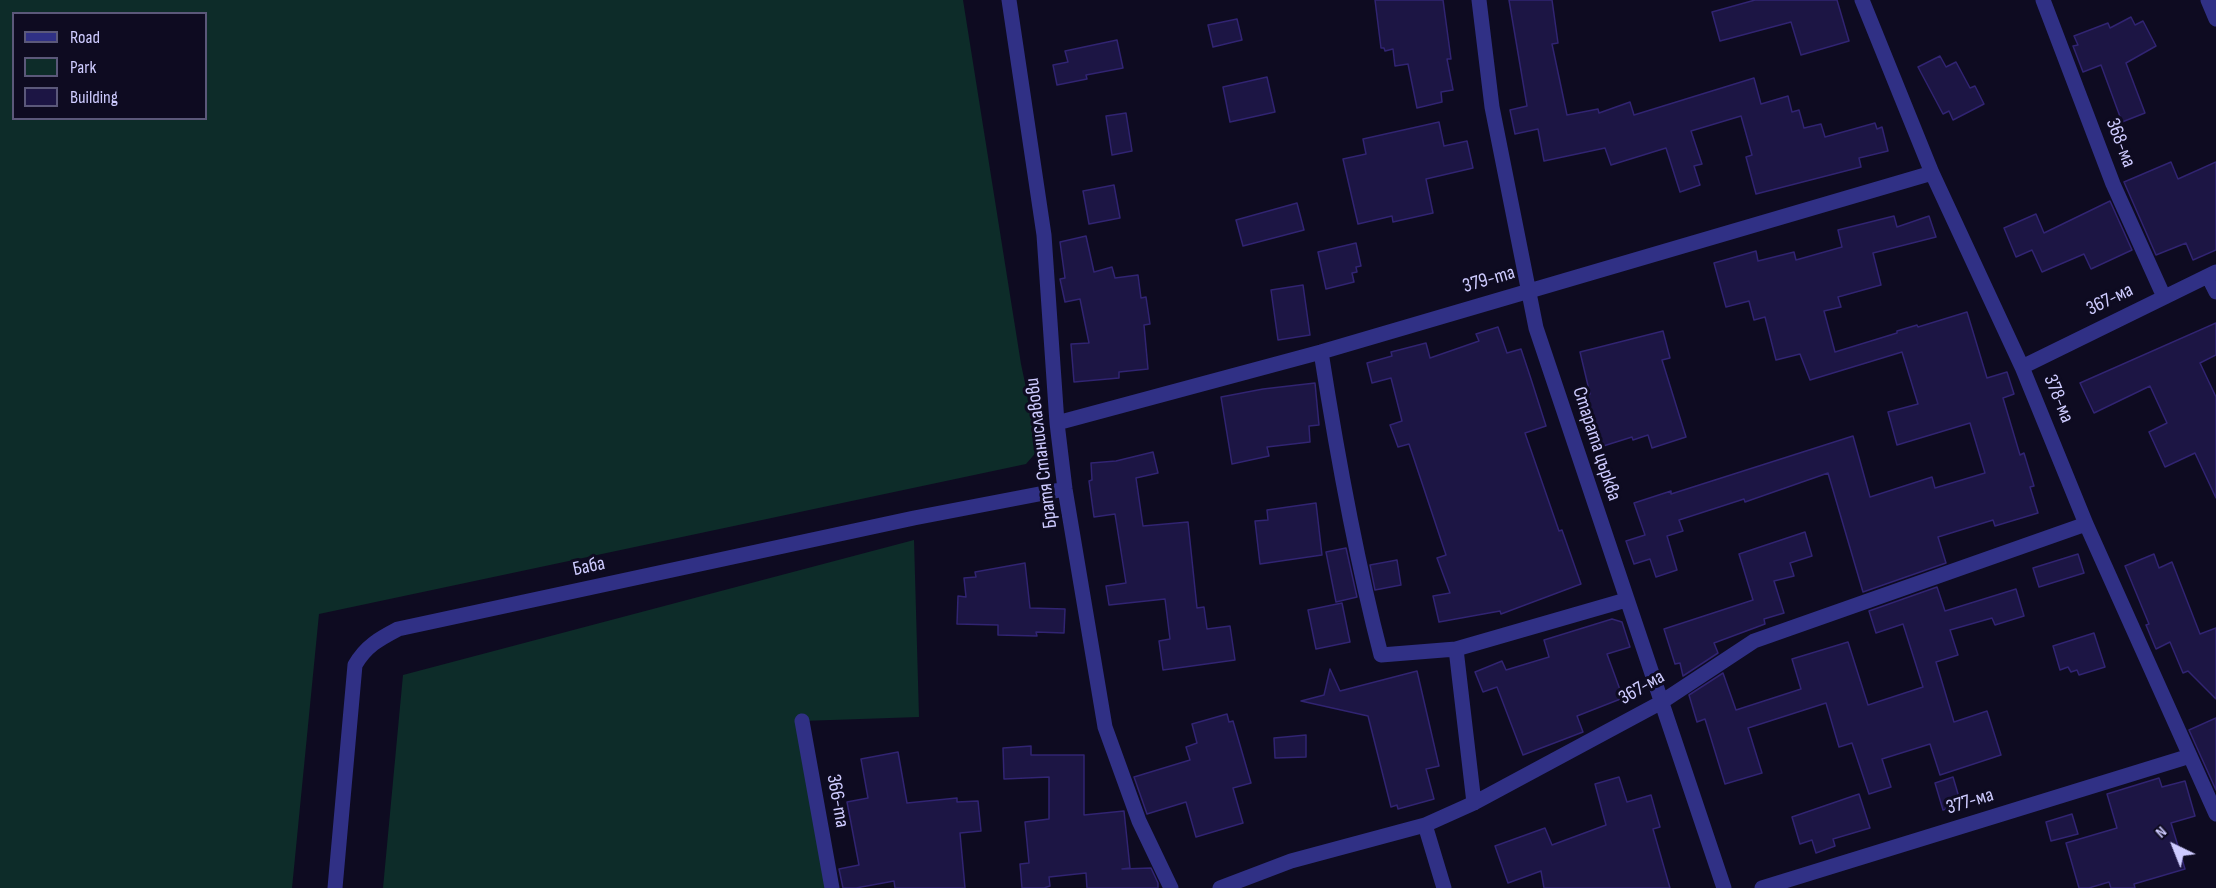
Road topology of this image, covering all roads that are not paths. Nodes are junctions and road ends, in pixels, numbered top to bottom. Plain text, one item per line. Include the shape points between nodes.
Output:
1 (1009, 0) edge
2 (1479, 0) edge
3 (1862, 0) edge
4 (2043, 0) edge
5 (2208, 0) edge
6 (2216, 19) edge
7 (1932, 173) junction
8 (2212, 274) edge
9 (1529, 291) junction
10 (2216, 292) edge
11 (2164, 297) junction
12 (1321, 352) junction
13 (2022, 367) junction
14 (1058, 423) junction
15 (1065, 489) junction
16 (2086, 524) junction
17 (1626, 600) junction
18 (1456, 649) junction
19 (1660, 703) junction
20 (802, 721) dead end
21 (2190, 756) junction
22 (1474, 802) junction
23 (2216, 814) edge
24 (1425, 825) junction
25 (334, 888) edge
26 (832, 888) edge
27 (1171, 888) edge
28 (1220, 888) edge
29 (1444, 888) edge
30 (1724, 888) edge
31 (1762, 888) edge

1 - 14 street, Братя Станиславови via 1044,235
2 - 9 street, Старата църква via 1492,107
3 - 7 street, 378-ма
4 - 11 street, 368-ма via 2113,184
5 - 6 street
7 - 9 street, 379-та
7 - 13 street, 378-ма
8 - 10 street
8 - 11 street, 367-ма
9 - 12 street, 379-та
9 - 17 street, Старата църква via 1536,328
11 - 13 street, 367-ма
12 - 14 street, 379-та
12 - 18 street via 1341,483 1381,655
13 - 16 street, 378-ма
14 - 15 street, Братя Станиславови
15 - 25 street, Баба via 398,629 382,637 363,651 355,664
15 - 27 street, Братя Станиславови via 1105,727 1140,821
16 - 19 street, 367-ма via 1755,641
16 - 21 street, 378-ма
17 - 18 street
17 - 19 street, Старата църква
18 - 22 street
19 - 22 street, 367-ма
19 - 30 street, Старата църква
20 - 26 street, 366-та
21 - 23 street, 378-ма
21 - 31 street, 377-ма
22 - 24 street, 367-ма
24 - 28 street, 367-ма via 1291,861
24 - 29 street

